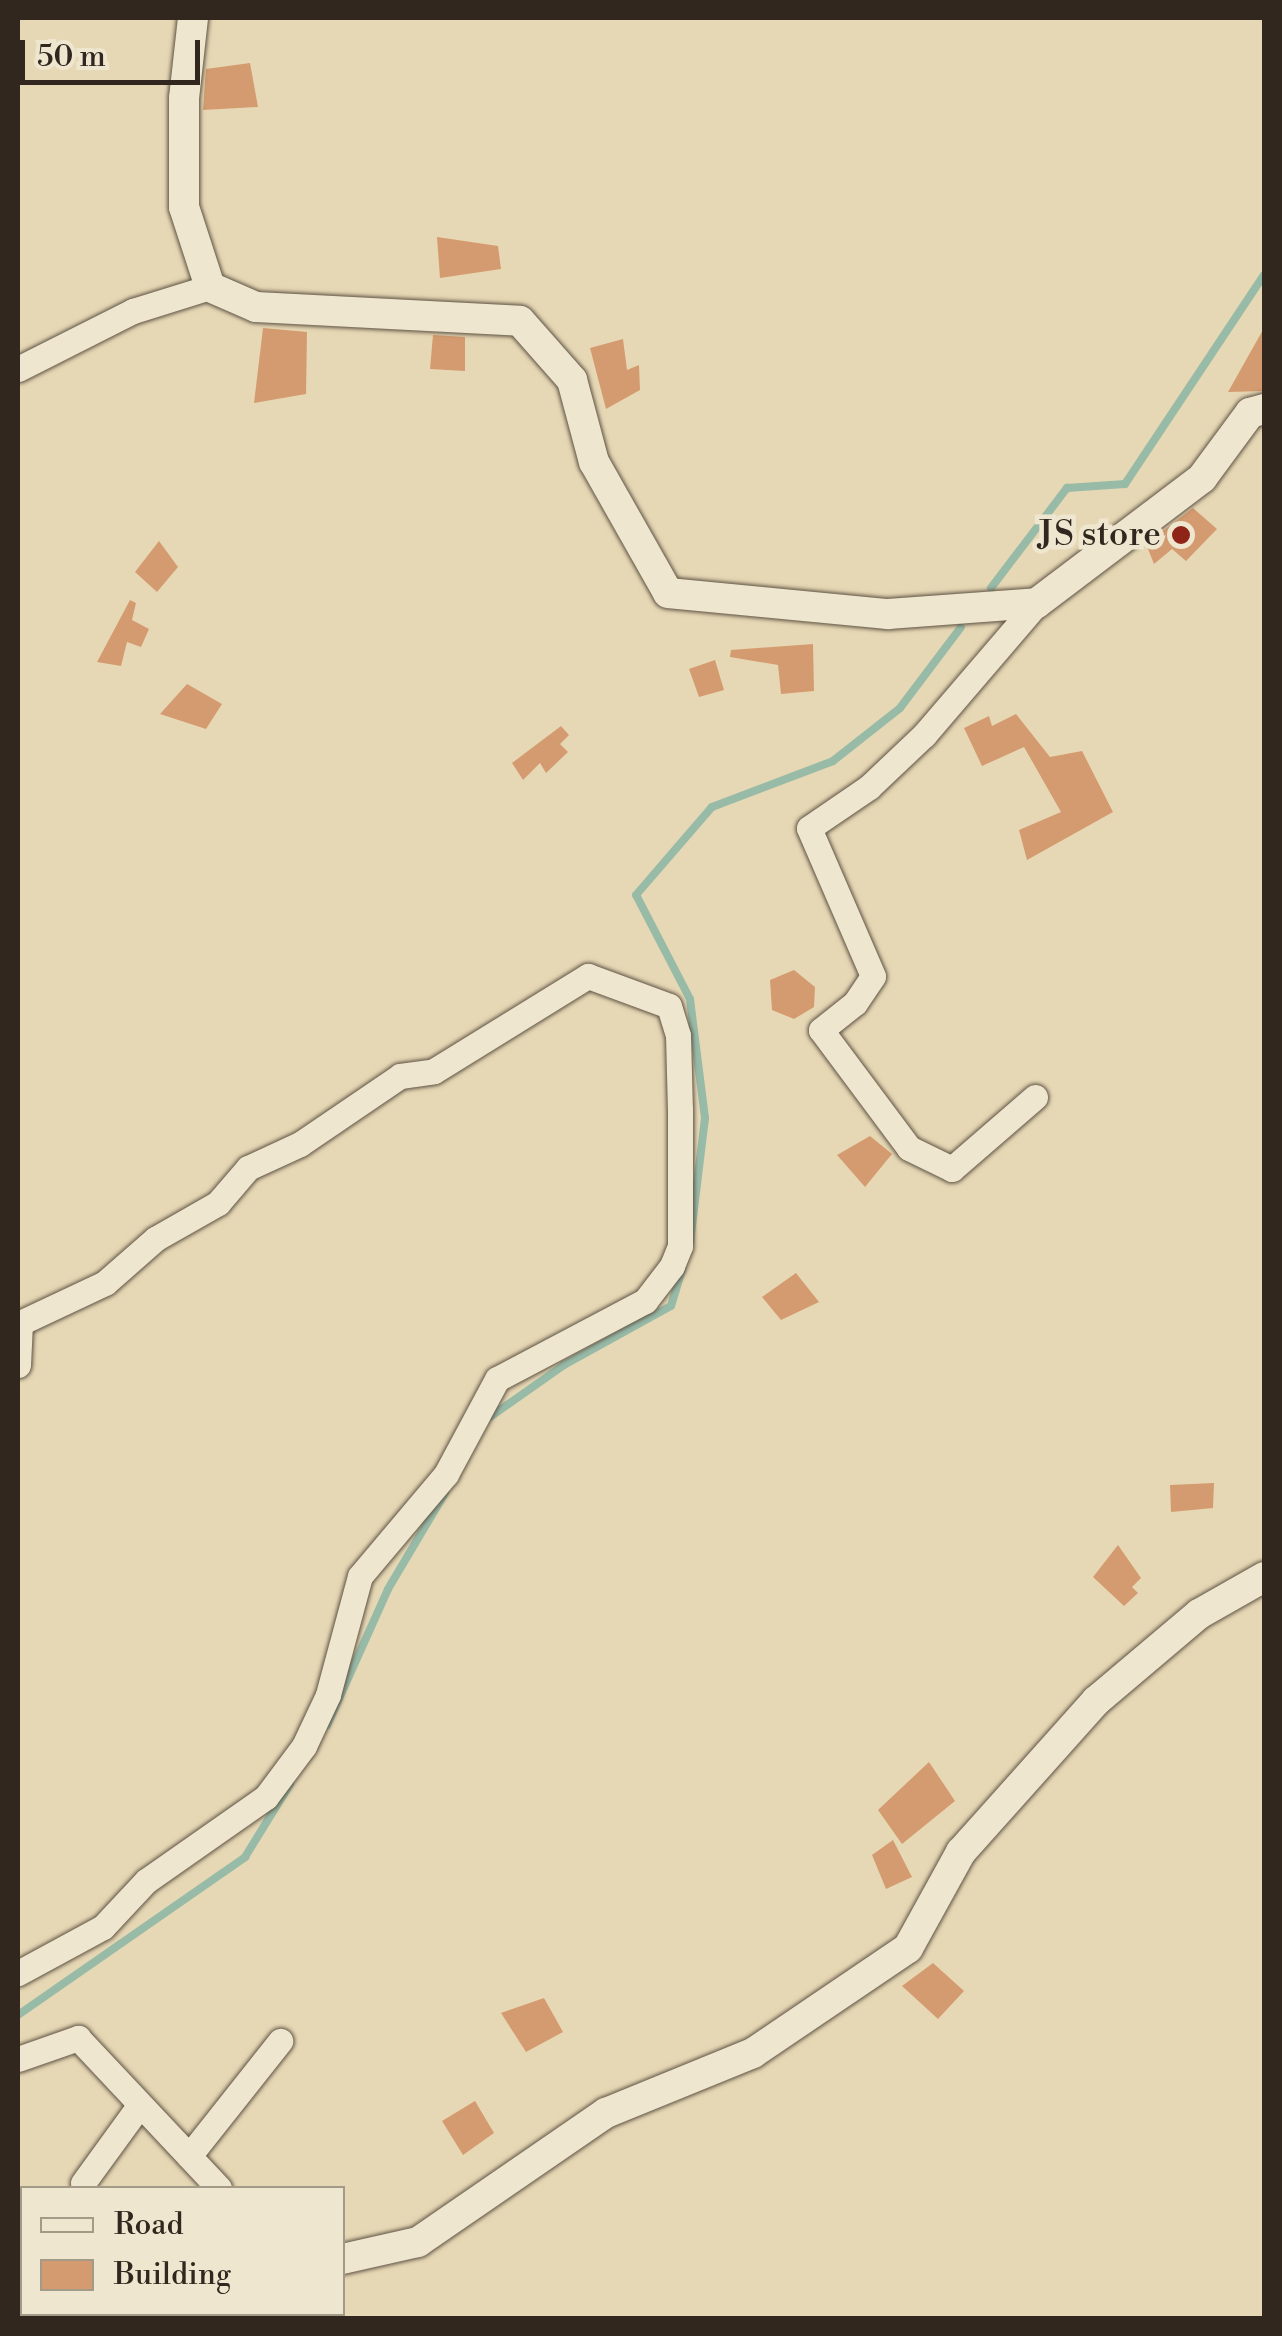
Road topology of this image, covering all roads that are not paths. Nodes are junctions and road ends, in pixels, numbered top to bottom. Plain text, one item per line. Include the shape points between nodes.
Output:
1 (193, 18) edge
2 (210, 287) junction
3 (18, 369) edge
4 (1264, 409) edge
5 (1038, 603) junction
6 (1035, 1098) dead end
7 (18, 1364) edge
8 (1264, 1577) edge
9 (18, 1973) edge
10 (280, 2041) dead end
11 (18, 2059) edge
12 (139, 2106) junction
13 (190, 2156) junction
14 (83, 2183) dead end
15 (217, 2186) edge
16 (345, 2258) edge

1 - 2 street via 184,98 184,207
2 - 3 street via 133,311
2 - 5 street via 256,308 520,320 572,380 594,462 668,594 888,614
4 - 5 street via 1250,412 1202,478
5 - 6 street via 996,644 924,736 869,787 808,828 873,976 868,990 821,1030 909,1148 952,1169
7 - 9 street via 20,1323 105,1283 155,1239 218,1203 248,1168 300,1144 400,1076 434,1071 588,976 669,1006 678,1035 680,1108 680,1246 672,1266 646,1301 496,1380 446,1474 360,1576 328,1695 304,1746 266,1797 146,1881 103,1928
8 - 16 street via 1200,1614 1096,1702 961,1852 908,1948 754,2053 606,2113 418,2242
10 - 13 street
11 - 12 street via 78,2038
12 - 13 street
12 - 14 street
13 - 15 street

